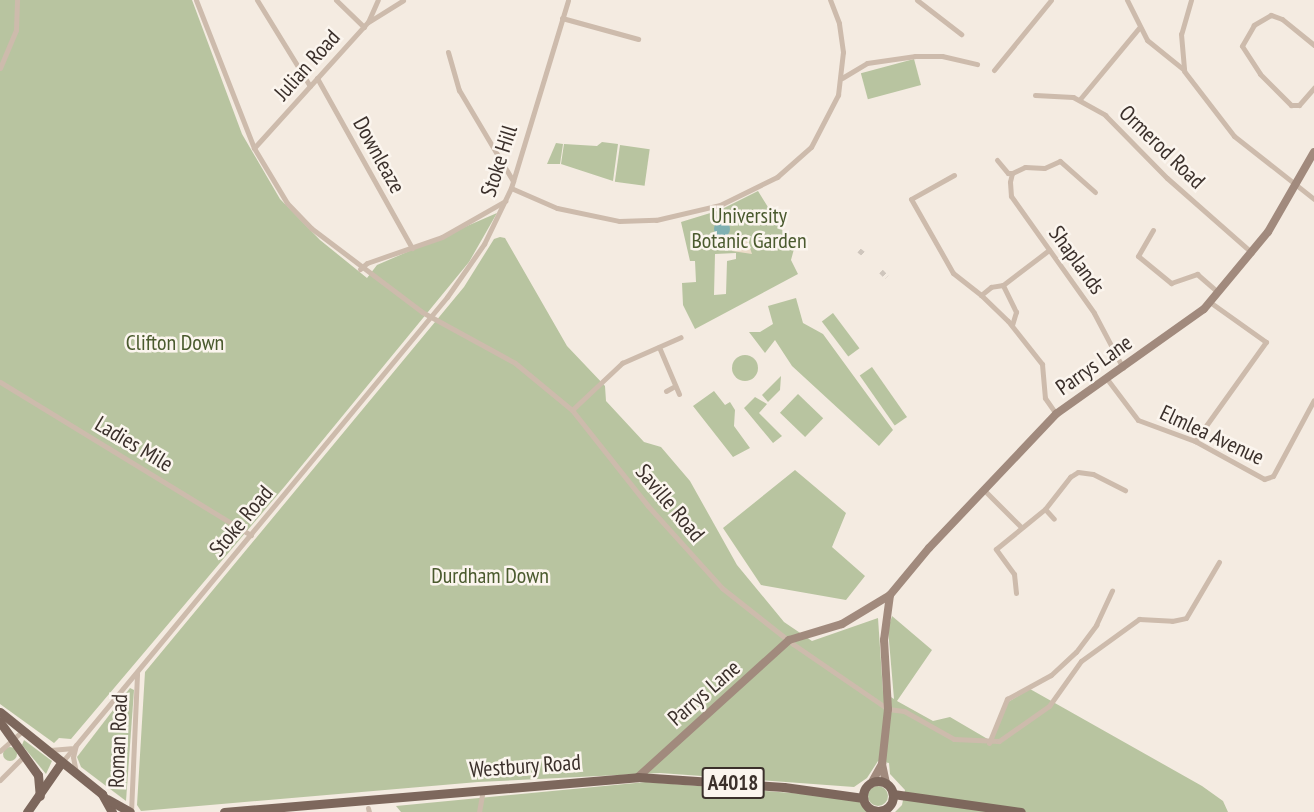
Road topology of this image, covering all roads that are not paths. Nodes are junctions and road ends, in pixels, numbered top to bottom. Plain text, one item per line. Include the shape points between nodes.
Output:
1 (17, 0) edge
2 (196, 0) edge
3 (257, 0) edge
4 (336, 0) edge
5 (378, 0) edge
6 (403, 0) edge
7 (568, 0) edge
8 (830, 0) edge
9 (917, 0) edge
10 (1051, 0) edge
11 (1126, 0) edge
12 (1191, 0) edge
13 (562, 18) junction
14 (366, 25) junction
15 (1139, 28) junction
16 (620, 34) junction
17 (960, 34) dead end
18 (638, 39) dead end
19 (618, 42) dead end
20 (1314, 45) edge
21 (448, 52) dead end
22 (977, 64) dead end
23 (0, 68) edge
24 (994, 70) dead end
25 (1184, 71) junction
26 (317, 78) junction
27 (842, 78) junction
28 (310, 86) junction
29 (1314, 88) edge
30 (1035, 95) dead end
31 (1080, 99) junction
32 (254, 148) junction
33 (1059, 152) dead end
34 (1314, 152) edge
35 (997, 160) dead end
36 (1060, 161) junction
37 (1012, 173) junction
38 (954, 175) dead end
39 (513, 180) junction
40 (1296, 185) junction
41 (511, 188) junction
42 (1095, 192) dead end
43 (1314, 199) edge
44 (506, 201) junction
45 (1153, 230) dead end
46 (412, 248) junction
47 (1049, 250) junction
48 (1252, 253) junction
49 (360, 269) junction
50 (1003, 285) junction
51 (1218, 292) junction
52 (981, 295) junction
53 (1206, 305) junction
54 (430, 318) junction
55 (1012, 325) junction
56 (681, 338) dead end
57 (659, 347) junction
58 (1123, 368) junction
59 (1107, 379) junction
60 (0, 382) edge
61 (675, 386) junction
62 (666, 391) dead end
63 (679, 393) dead end
64 (1314, 400) edge
65 (572, 411) junction
66 (1056, 414) junction
67 (1194, 441) junction
68 (984, 490) junction
69 (1125, 490) dead end
70 (1045, 509) junction
71 (1054, 519) dead end
72 (1020, 526) junction
73 (251, 535) junction
74 (1004, 542) junction
75 (1009, 548) dead end
76 (1210, 562) dead end
77 (1112, 590) dead end
78 (1016, 593) dead end
79 (890, 595) junction
80 (789, 643) junction
81 (137, 672) junction
82 (888, 709) junction
83 (0, 712) edge
84 (0, 722) edge
85 (23, 730) junction
86 (13, 739) junction
87 (989, 743) junction
88 (74, 746) junction
89 (46, 749) junction
90 (0, 751) edge
91 (24, 756) junction
92 (61, 763) junction
93 (882, 764) junction
94 (648, 766) junction
95 (76, 774) junction
96 (638, 777) junction
97 (648, 777) junction
98 (0, 780) edge
99 (872, 782) junction
100 (886, 783) junction
101 (483, 789) junction
102 (471, 790) junction
103 (863, 795) junction
104 (40, 796) junction
105 (893, 797) junction
106 (107, 799) junction
107 (479, 809) edge
108 (27, 812) edge
109 (112, 812) edge
110 (130, 812) edge
111 (224, 812) edge
112 (874, 812) edge
113 (880, 812) edge
114 (1020, 812) edge

1 - 23 street via 16,30
2 - 32 street
3 - 28 street
4 - 14 street
5 - 14 street, Julian Road
6 - 14 street
7 - 13 street, Stoke Hill
8 - 27 street via 839,22
9 - 17 street
10 - 24 street
11 - 15 street
12 - 25 street via 1181,34
13 - 16 street
13 - 39 street, Stoke Hill
14 - 26 street, Julian Road
15 - 25 street via 1151,45
15 - 31 street
16 - 18 street
16 - 19 street
20 - 29 street via 1282,19 1271,15 1254,25 1242,46 1260,74 1291,105 1299,105
21 - 39 street via 459,90
22 - 27 street via 942,56 906,57 867,63
25 - 40 street via 1234,136
26 - 28 street, Julian Road
26 - 46 street, Downleaze
27 - 41 street via 834,109 810,147 777,177 710,208 656,220 619,221 557,208
28 - 32 street, Julian Road
30 - 31 street
31 - 48 street, Ormerod Road via 1123,130 1167,178
32 - 49 street via 287,203
33 - 36 street
34 - 40 main road, Parrys Lane
35 - 37 street
36 - 37 street
36 - 42 street
37 - 47 street, Shaplands via 1011,196
38 - 52 street via 911,199 953,273
39 - 41 street, Stoke Hill
40 - 43 street
40 - 48 main road, Parrys Lane
41 - 44 street, Stoke Hill
44 - 46 street via 442,237
44 - 54 street, Stoke Hill via 484,244
45 - 51 street via 1138,256 1171,283 1197,274
46 - 49 street
47 - 50 street
47 - 58 street, Shaplands via 1094,313
48 - 51 main road, Parrys Lane
49 - 54 street
50 - 52 street
50 - 55 street via 1016,312
51 - 53 main road, Parrys Lane
52 - 55 street
53 - 58 main road, Parrys Lane
53 - 67 street via 1266,342
54 - 65 street, Saville Road via 515,363
54 - 73 street, Stoke Road
55 - 66 street via 1044,367 1045,398
56 - 57 street
57 - 61 street
57 - 65 street via 622,363
58 - 59 main road, Parrys Lane
59 - 66 main road, Parrys Lane
59 - 67 street, Elmlea Avenue via 1138,420
60 - 73 street, Ladies Mile
61 - 62 street
61 - 63 street
64 - 67 street, Elmlea Avenue via 1268,479
65 - 80 street, Saville Road via 648,506 722,588
66 - 68 main road, Parrys Lane
68 - 72 street
68 - 79 main road, Parrys Lane
69 - 70 street via 1093,474 1078,472
70 - 71 street
70 - 72 street
72 - 74 street
73 - 81 street, Stoke Road
74 - 75 street
74 - 78 street via 996,549 1014,574
76 - 87 street via 1218,563 1186,618 1139,619 1081,661 1049,706 999,741
77 - 87 street via 1096,625 1076,652 1051,675 1007,699
79 - 80 main road, Parrys Lane via 842,624
79 - 82 main road via 884,640
80 - 82 street, Saville Road
80 - 94 main road, Parrys Lane
81 - 88 street, Stoke Road
81 - 110 street, Roman Road
82 - 87 street, Saville Road via 904,711 954,739
82 - 93 main road
83 - 85 main road
84 - 86 main road
85 - 86 street
85 - 89 main road
86 - 90 street
86 - 91 main road
88 - 89 street
88 - 92 street, Stoke Road
88 - 95 street
89 - 92 main road
91 - 98 street
91 - 104 main road via 38,775
92 - 95 main road
92 - 104 main road
93 - 99 main road
93 - 100 main road
94 - 96 main road, Parrys Lane
94 - 97 main road
95 - 106 main road
96 - 97 main road, Westbury Road / A4018
96 - 101 main road, Westbury Road / A4018
97 - 103 main road, Westbury Road / A4018
99 - 100 main road
99 - 103 main road
100 - 105 main road
101 - 102 main road, Westbury Road / A4018
101 - 107 street
102 - 107 street
102 - 111 main road, Westbury Road / A4018
103 - 112 main road
104 - 108 main road
105 - 113 main road
105 - 114 main road
106 - 109 main road
106 - 110 main road
112 - 113 main road

